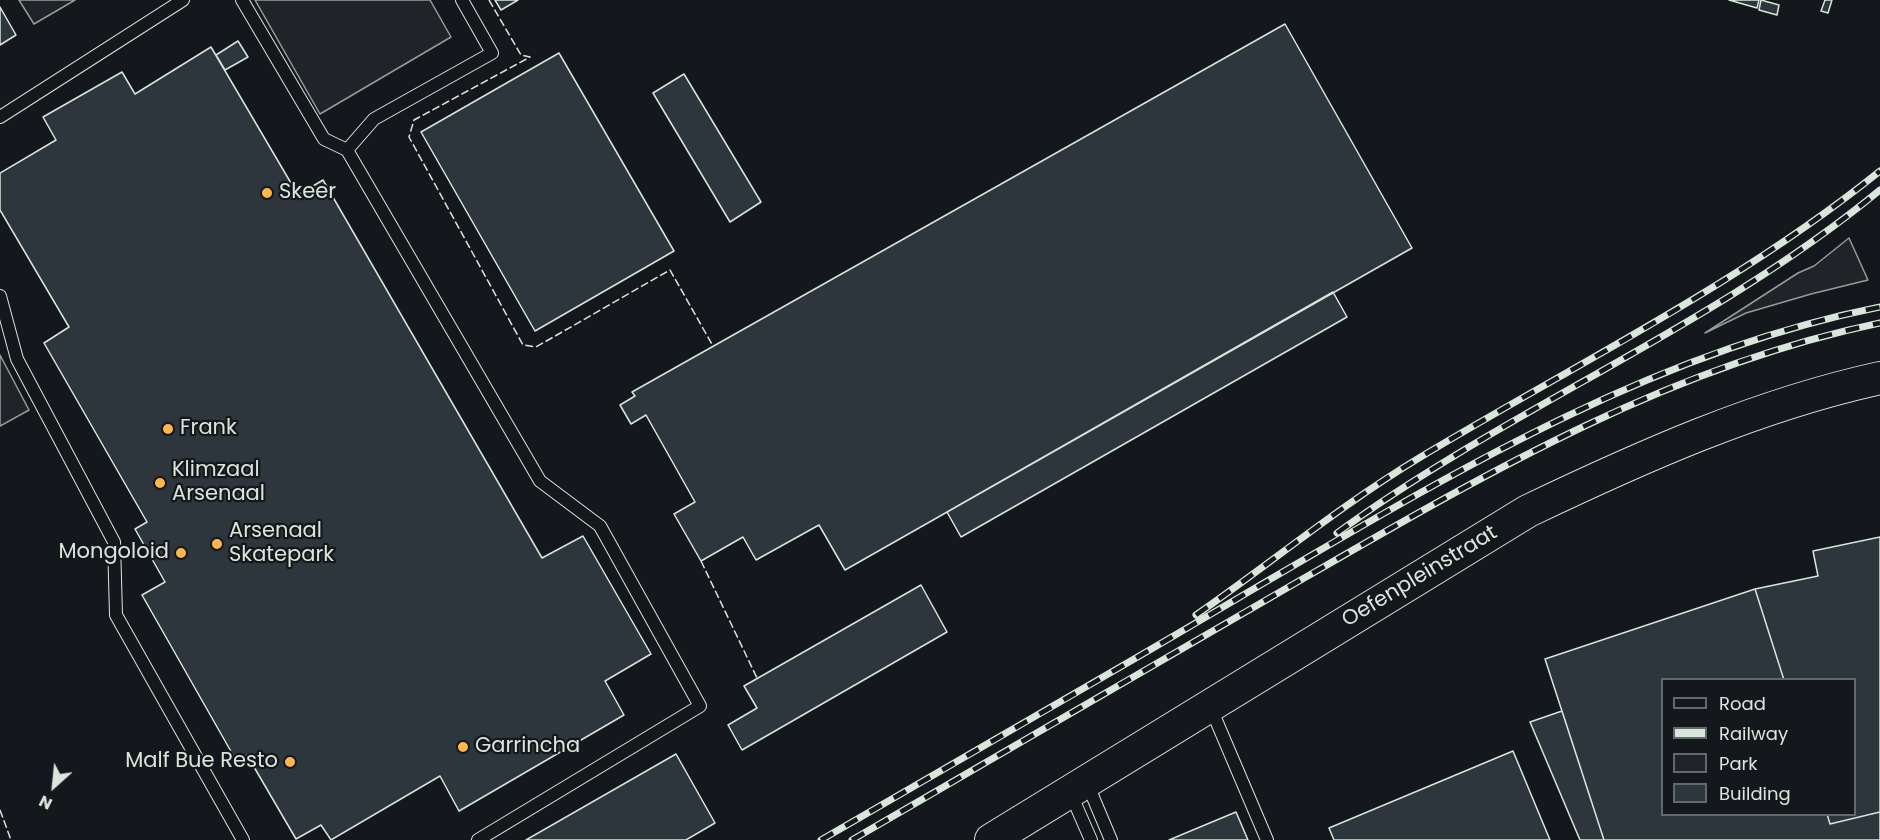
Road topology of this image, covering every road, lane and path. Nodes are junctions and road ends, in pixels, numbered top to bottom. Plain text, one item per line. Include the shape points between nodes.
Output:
1 (183, 0) edge
2 (242, 0) edge
3 (462, 0) edge
4 (0, 117) edge
5 (347, 150) junction
6 (0, 296) edge
7 (1880, 378) edge
8 (1210, 706) junction
9 (1078, 787) junction
10 (243, 840) edge
11 (478, 840) edge
12 (991, 840) edge
13 (1091, 840) edge
14 (1111, 840) edge
15 (1267, 840) edge

1 - 4 lane
2 - 5 lane via 324,139
3 - 5 lane via 492,53 374,119
5 - 11 lane via 540,481 600,526 700,706
6 - 10 lane via 17,359 114,542 116,615
7 - 8 street, Oefenpleinstraat via 1722,426 1528,511
8 - 9 street, Oefenpleinstraat
8 - 15 lane
9 - 12 street, Oefenpleinstraat
9 - 13 lane
9 - 14 lane

